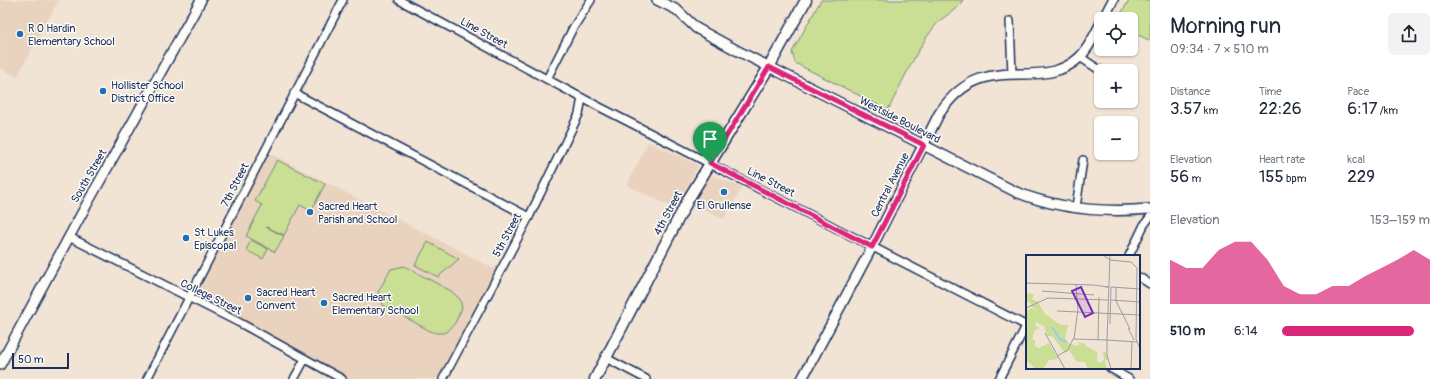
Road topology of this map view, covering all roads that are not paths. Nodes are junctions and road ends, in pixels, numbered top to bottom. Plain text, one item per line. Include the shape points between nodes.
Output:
1 (201, 0) edge
2 (343, 0) edge
3 (399, 0) edge
4 (591, 0) edge
5 (657, 0) edge
6 (806, 0) edge
7 (1113, 0) edge
8 (1107, 12) edge
9 (1010, 21) dead end
10 (1094, 36) edge
11 (1080, 57) junction
12 (1094, 66) edge
13 (769, 67) junction
14 (1012, 74) junction
15 (547, 79) junction
16 (294, 93) junction
17 (582, 98) junction
18 (924, 145) junction
19 (1083, 160) dead end
20 (710, 163) junction
21 (1076, 208) junction
22 (1150, 209) edge
23 (529, 217) junction
24 (1150, 217) edge
25 (69, 236) junction
26 (872, 247) junction
27 (1129, 255) edge
28 (1140, 278) edge
29 (1150, 284) edge
30 (189, 298) junction
31 (1026, 325) edge
32 (1026, 328) edge
33 (606, 358) junction
34 (305, 359) junction
35 (0, 365) edge
36 (1112, 369) edge
37 (147, 379) edge
38 (294, 379) edge
39 (342, 379) edge
40 (443, 379) edge
41 (595, 379) edge
42 (646, 379) edge
43 (802, 379) edge
44 (999, 379) edge
45 (1129, 379) edge

1 - 25 street, South Street
2 - 16 street, 7th Street
3 - 15 street, Line Street
4 - 15 street via 573,28
5 - 13 street, Westside Boulevard via 677,10 696,28
6 - 13 main road, 4th Street
7 - 8 street
9 - 14 street
10 - 11 street, Central Avenue
11 - 12 street
11 - 14 street, Central Avenue via 1052,71
13 - 18 street, Westside Boulevard
13 - 20 main road, 4th Street
14 - 18 street, Central Avenue via 982,78 959,89 939,114
15 - 17 street, Line Street
16 - 23 street
16 - 30 street, 7th Street
17 - 20 street, Line Street
17 - 23 street, 5th Street via 579,114
18 - 21 street, Westside Boulevard via 1022,194
18 - 26 street, Central Avenue
19 - 21 street
20 - 26 street, Line Street
20 - 33 main road, 4th Street via 689,198
21 - 22 street, Westside Boulevard
23 - 40 street, 5th Street
24 - 27 street
25 - 30 street, College Street
25 - 35 street, South Street
26 - 31 street, Line Street
26 - 43 street, Central Avenue
28 - 29 street
30 - 34 street, College Street
30 - 37 street, 7th Street
32 - 44 street
33 - 41 main road, 4th Street
33 - 42 street
34 - 38 street
34 - 39 street, College Street
36 - 45 street

